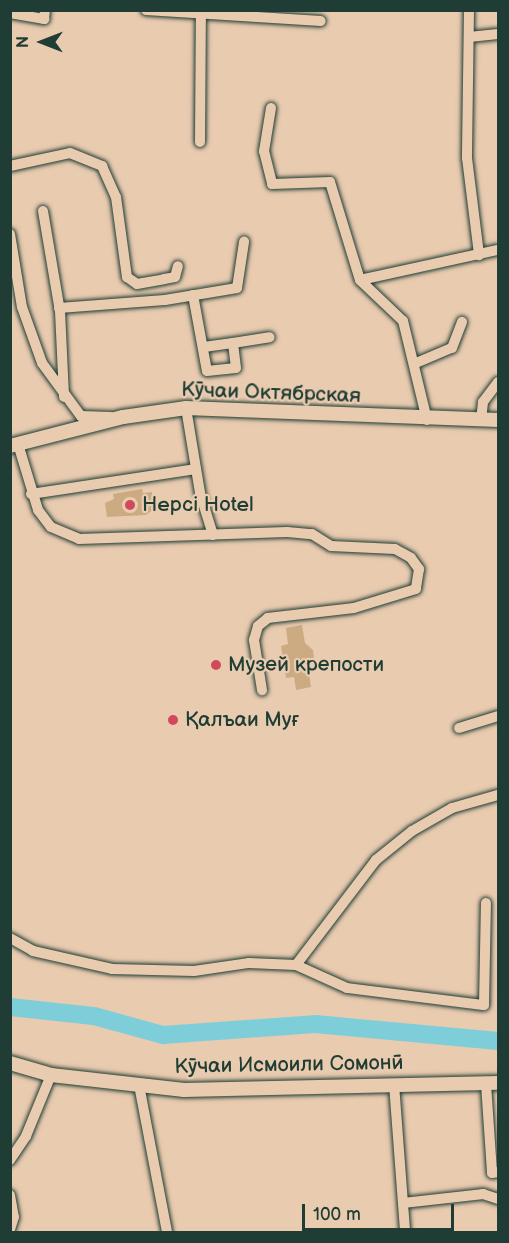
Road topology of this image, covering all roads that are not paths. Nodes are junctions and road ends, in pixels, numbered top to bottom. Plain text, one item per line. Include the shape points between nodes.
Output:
1 (45, 10) edge
2 (146, 10) edge
3 (469, 10) edge
4 (10, 13) edge
5 (201, 13) junction
6 (321, 21) dead end
7 (498, 34) edge
8 (469, 37) junction
9 (271, 108) dead end
10 (200, 142) dead end
11 (10, 166) edge
12 (43, 211) dead end
13 (10, 234) edge
14 (244, 242) dead end
15 (498, 250) edge
16 (479, 255) junction
17 (178, 266) dead end
18 (360, 280) junction
19 (193, 295) junction
20 (59, 308) junction
21 (462, 322) dead end
22 (270, 337) dead end
23 (233, 343) junction
24 (204, 347) junction
25 (416, 363) junction
26 (498, 382) edge
27 (64, 397) junction
28 (186, 408) junction
29 (123, 417) junction
30 (427, 420) junction
31 (498, 420) edge
32 (481, 421) junction
33 (14, 445) edge
34 (196, 469) junction
35 (31, 494) junction
36 (213, 535) junction
37 (262, 690) dead end
38 (498, 716) edge
39 (459, 728) dead end
40 (498, 795) edge
41 (486, 903) dead end
42 (10, 938) edge
43 (296, 964) junction
44 (10, 1063) edge
45 (51, 1074) junction
46 (394, 1084) junction
47 (492, 1084) edge
48 (139, 1085) junction
49 (10, 1160) edge
50 (498, 1172) edge
51 (10, 1195) edge
52 (498, 1199) edge
53 (403, 1203) junction
54 (10, 1229) edge
55 (166, 1233) edge
56 (405, 1233) edge

1 - 4 street via 44,19
2 - 5 street
3 - 8 street
5 - 6 street
5 - 10 street
7 - 8 street
8 - 16 street via 467,158
9 - 18 street via 264,151 272,184 330,182
11 - 17 street via 70,153 102,166 116,197 127,277 136,284 175,277
12 - 20 street
13 - 27 street via 29,333
14 - 19 street via 237,288
15 - 16 street
16 - 18 street
18 - 25 street via 403,321
19 - 20 street
19 - 24 street
20 - 27 street
21 - 25 street via 452,348
22 - 23 street
23 - 24 street
23 - 24 street via 236,368 207,371
25 - 30 street
26 - 32 street via 483,402
27 - 29 street via 81,416
28 - 29 main road, Кӯчаи Октябрская
28 - 30 main road, Кӯчаи Октябрская
28 - 34 street
29 - 33 main road, Кӯчаи Октябрская
30 - 32 main road, Кӯчаи Октябрская
31 - 32 main road, Кӯчаи Октябрская
33 - 35 street
34 - 35 street
34 - 36 street
35 - 36 street via 51,527 79,539
36 - 37 street via 312,534 331,546 395,549 411,558 419,569 416,589 389,600 317,615 268,618 258,626 254,640
38 - 39 street
40 - 43 street via 452,808 412,831 376,860
41 - 43 street via 484,1005 347,988
42 - 43 street via 33,951 112,969 194,971 249,963
44 - 45 main road, Кӯчаи Исмоили Сомонӣ
45 - 48 main road, Кӯчаи Исмоили Сомонӣ
45 - 49 street via 26,1136
46 - 47 main road, Кӯчаи Исмоили Сомонӣ
46 - 48 main road, Кӯчаи Исмоили Сомонӣ via 184,1090
46 - 53 street
47 - 50 street via 492,1173
48 - 55 street
51 - 54 street via 14,1216
52 - 53 street via 483,1194
53 - 56 street

